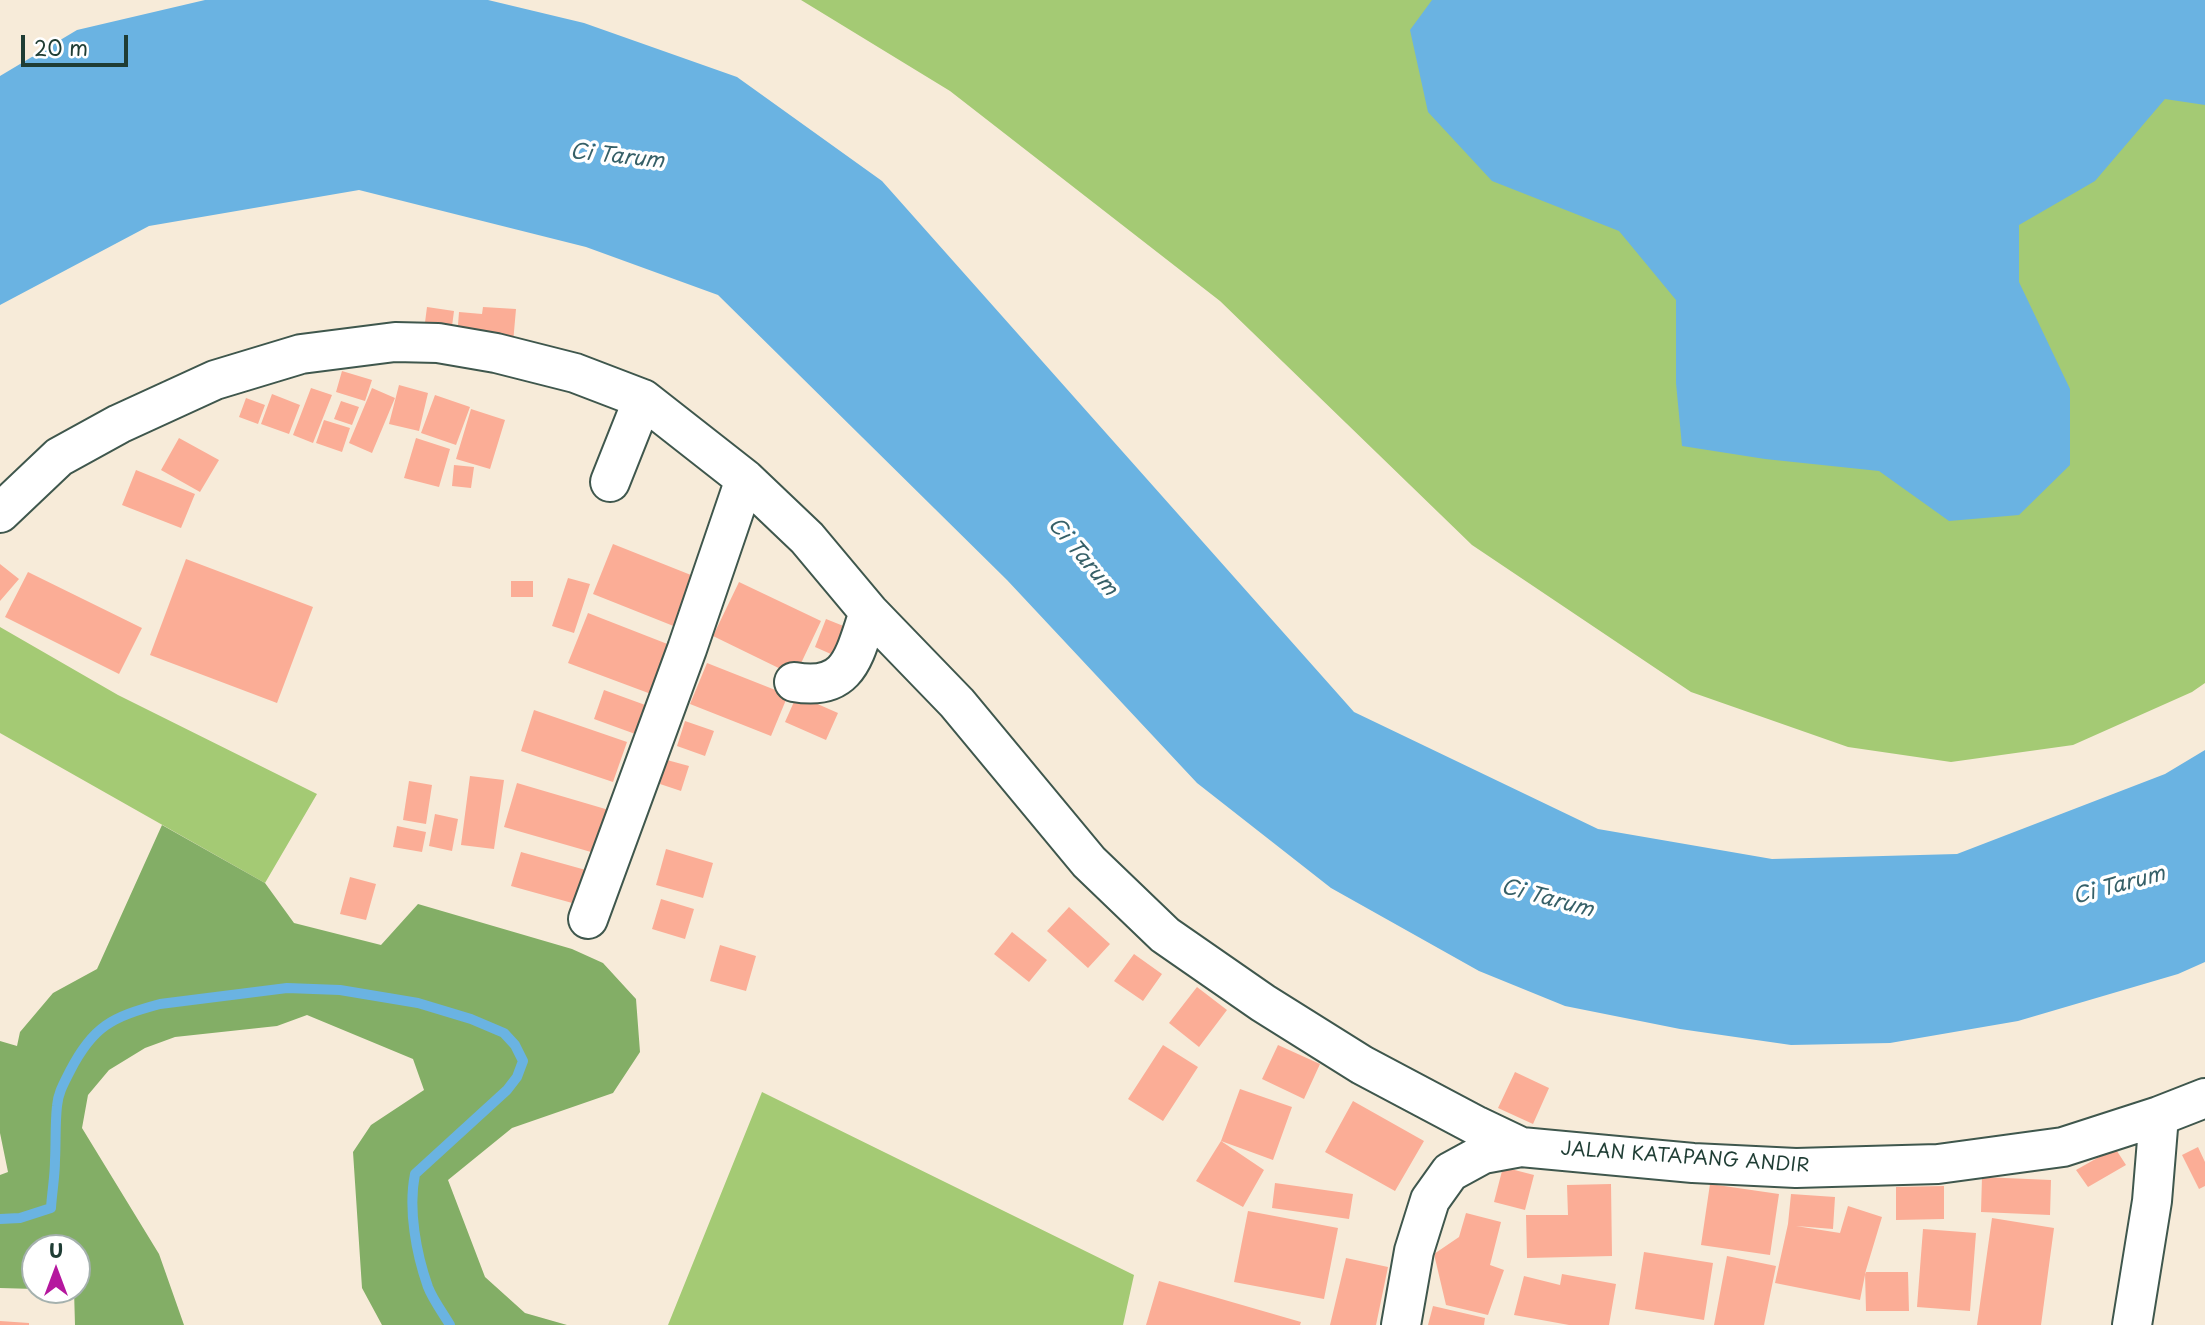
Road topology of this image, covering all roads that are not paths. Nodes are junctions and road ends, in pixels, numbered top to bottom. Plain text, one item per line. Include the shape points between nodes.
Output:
1 (643, 399) junction
2 (745, 479) junction
3 (610, 482) dead end
4 (0, 513) edge
5 (869, 612) junction
6 (794, 682) dead end
7 (588, 919) dead end
8 (2205, 1098) edge
9 (2159, 1116) junction
10 (1521, 1147) junction
11 (1401, 1325) edge
12 (2132, 1325) edge

1 - 2 street
1 - 3 street
1 - 4 street via 575,373 438,343 395,342 301,354 215,380 119,424 60,457
2 - 5 street via 807,538
2 - 7 street
5 - 6 street via 842,674 814,686
5 - 10 street via 957,703 1089,862 1165,935 1362,1065
8 - 9 street, JALAN KATAPANG ANDIR
9 - 10 street, JALAN KATAPANG ANDIR via 2063,1147 1938,1164 1796,1168
9 - 12 street via 2152,1201
10 - 11 street, JALAN KATAPANG ANDIR via 1483,1154 1450,1172 1430,1200 1414,1251

